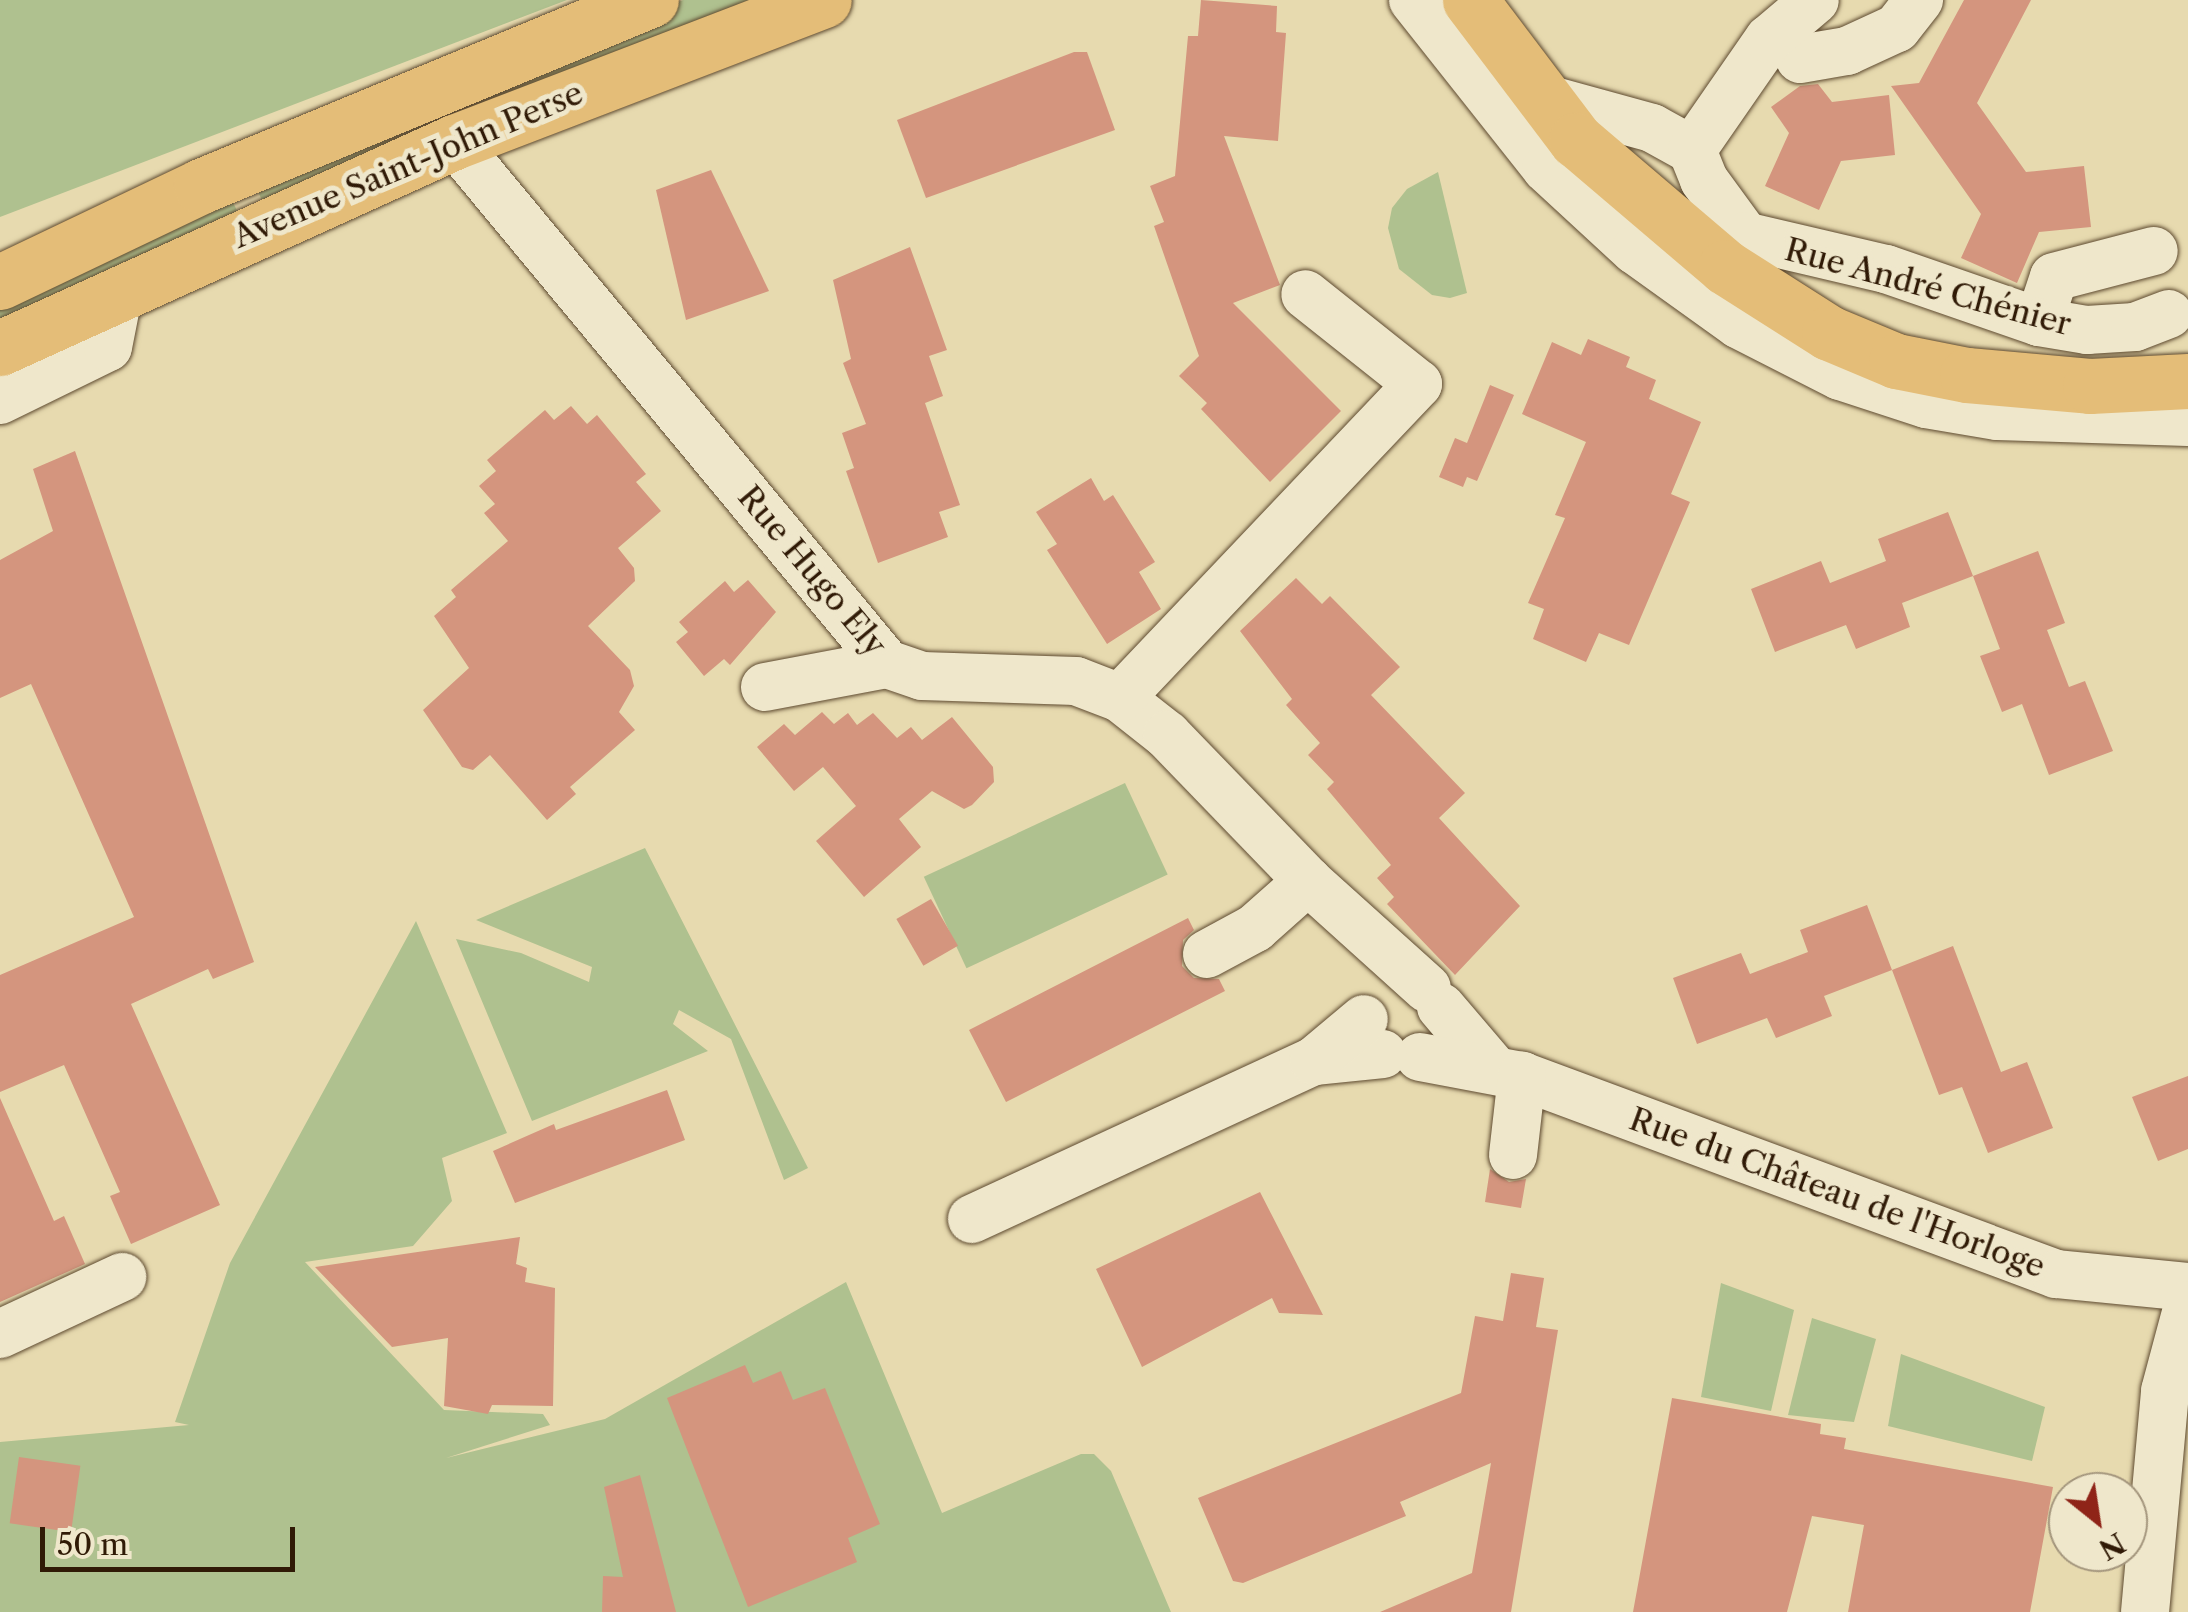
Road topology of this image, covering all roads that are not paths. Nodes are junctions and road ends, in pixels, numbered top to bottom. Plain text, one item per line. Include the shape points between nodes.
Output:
1 (651, 0) edge
2 (824, 0) edge
3 (1413, 0) edge
4 (1470, 0) edge
5 (1814, 0) edge
6 (1919, 0) edge
7 (1800, 59) dead end
8 (1539, 97) junction
9 (454, 142) junction
10 (1692, 150) junction
11 (2154, 251) dead end
12 (1735, 252) junction
13 (0, 282) edge
14 (119, 291) junction
15 (1304, 294) dead end
16 (2169, 314) dead end
17 (2039, 322) junction
18 (0, 348) edge
19 (2188, 382) edge
20 (0, 400) edge
21 (2188, 422) edge
22 (888, 664) junction
23 (765, 687) dead end
24 (1120, 698) junction
25 (1308, 881) junction
26 (1350, 922) junction
27 (1207, 954) dead end
28 (1434, 998) junction
29 (1385, 1032) junction
30 (1508, 1072) junction
31 (1513, 1155) dead end
32 (972, 1219) dead end
33 (122, 1276) dead end
34 (2188, 1287) edge
35 (2188, 1305) edge
36 (0, 1334) edge
37 (2145, 1612) edge

1 - 13 main road, Avenue Saint-John Perse via 272,155
2 - 9 main road, Avenue Saint-John Perse
3 - 21 street via 1546,168 1676,283 1775,344 1840,376 1926,404 2014,417
4 - 8 main road
5 - 10 street via 1768,40
6 - 7 street via 1897,28 1847,51
8 - 10 street via 1652,128
8 - 12 main road via 1614,174
9 - 14 main road, Avenue Saint-John Perse
9 - 22 street, Rue Hugo Ely
10 - 12 street, Rue André Chénier
11 - 17 street via 2054,277
12 - 17 street, Rue André Chénier via 1886,269
12 - 19 main road via 1829,333 1896,360 2074,385
14 - 18 main road, Avenue Saint-John Perse
14 - 20 street via 108,347
15 - 24 street via 1418,384
16 - 17 street, Rue André Chénier via 2135,328
22 - 23 street
22 - 24 street, Rue Hugo Ely via 922,676 1076,682
24 - 25 street, Rue Hugo Ely via 1167,735
25 - 26 street, Rue Hugo Ely
25 - 27 street via 1255,928
26 - 28 street, Rue Hugo Ely
26 - 29 street, Rue Hugo Ely
28 - 29 street via 1442,1030
28 - 29 street via 1392,982
28 - 30 street, Rue du Château de l'Horloge
29 - 30 street, Rue du Château de l'Horloge
29 - 32 street
30 - 31 street
30 - 34 street, Rue du Château de l'Horloge via 2056,1274
33 - 36 street
35 - 37 street via 2165,1392

